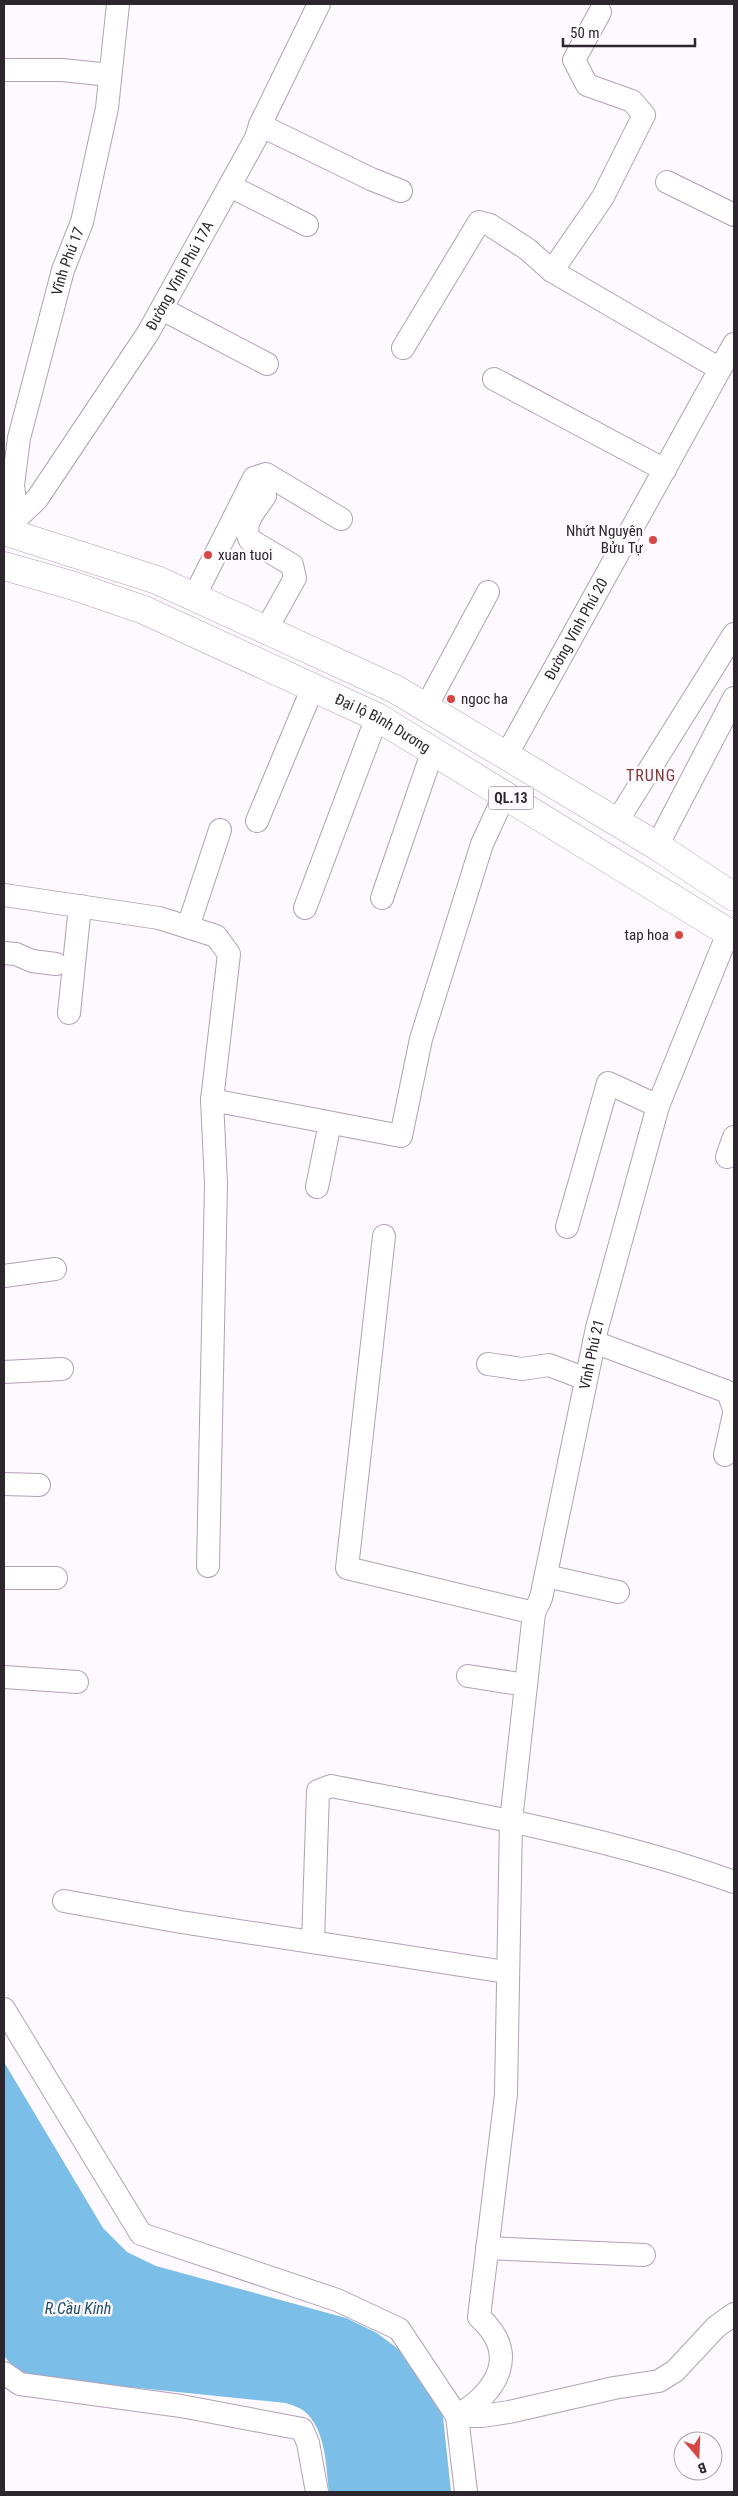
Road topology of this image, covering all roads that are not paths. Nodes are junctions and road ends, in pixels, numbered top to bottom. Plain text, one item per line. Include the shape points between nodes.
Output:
1 (118, 4) edge
2 (319, 4) edge
3 (600, 12) dead end
4 (4, 70) edge
5 (110, 75) junction
6 (260, 125) junction
7 (667, 182) dead end
8 (230, 186) junction
9 (400, 191) dead end
10 (734, 215) edge
11 (308, 225) dead end
12 (552, 271) junction
13 (162, 309) junction
14 (734, 344) edge
15 (404, 348) dead end
16 (267, 364) dead end
17 (720, 369) junction
18 (494, 378) dead end
19 (665, 470) junction
20 (265, 496) dead end
21 (340, 519) dead end
22 (8, 525) edge
23 (4, 566) edge
24 (488, 592) dead end
25 (194, 597) junction
26 (266, 630) junction
27 (734, 634) edge
28 (312, 687) junction
29 (734, 698) edge
30 (425, 709) junction
31 (377, 717) junction
32 (432, 750) junction
33 (506, 756) junction
34 (504, 794) junction
35 (257, 821) dead end
36 (616, 823) junction
37 (220, 830) dead end
38 (657, 846) junction
39 (4, 896) edge
40 (734, 897) edge
41 (382, 898) dead end
42 (80, 906) junction
43 (305, 908) dead end
44 (188, 927) junction
45 (732, 930) edge
46 (4, 953) edge
47 (56, 964) dead end
48 (69, 1013) dead end
49 (212, 1100) junction
50 (658, 1106) junction
51 (330, 1123) junction
52 (316, 1187) dead end
53 (567, 1227) dead end
54 (384, 1236) dead end
55 (55, 1270) dead end
56 (4, 1276) edge
57 (594, 1342) junction
58 (488, 1364) dead end
59 (62, 1369) dead end
60 (4, 1372) edge
61 (586, 1379) junction
62 (734, 1409) edge
63 (734, 1414) edge
64 (725, 1454) dead end
65 (4, 1484) edge
66 (39, 1485) dead end
67 (208, 1566) dead end
68 (546, 1576) junction
69 (4, 1578) edge
70 (56, 1578) dead end
71 (618, 1592) dead end
72 (534, 1614) junction
73 (468, 1676) dead end
74 (4, 1677) edge
75 (77, 1682) dead end
76 (526, 1685) junction
77 (511, 1821) junction
78 (734, 1882) edge
79 (64, 1901) dead end
80 (313, 1942) junction
81 (506, 1972) junction
82 (4, 2009) edge
83 (487, 2248) junction
84 (644, 2255) dead end
85 (734, 2314) edge
86 (4, 2372) edge
87 (457, 2416) junction
88 (317, 2492) edge
89 (466, 2492) edge

1 - 5 street, Vĩnh Phú 17
2 - 6 street, Đường Vĩnh Phú 17A
3 - 12 street via 574,60 587,84 632,101 644,115 603,197
4 - 5 street via 62,70
5 - 22 street, Vĩnh Phú 17 via 107,108 82,222 63,270 19,438
6 - 8 street, Đường Vĩnh Phú 17A
6 - 9 street
7 - 10 street
8 - 11 street
8 - 13 street, Đường Vĩnh Phú 17A
12 - 15 street via 490,225 479,222
12 - 17 street
13 - 16 street
13 - 22 street, Đường Vĩnh Phú 17A via 37,499
14 - 17 street, Đường Vĩnh Phú 20
17 - 19 street, Đường Vĩnh Phú 20
18 - 19 street
19 - 33 street, Đường Vĩnh Phú 20
20 - 26 street via 247,521 246,533 250,540 292,565 294,578
21 - 25 street via 266,474 254,478
22 - 25 highway, QL.13
23 - 28 highway, Đại lộ Bình Dương / QL.13 via 144,610
24 - 30 street
25 - 26 highway, QL.13
26 - 30 highway, QL.13 via 396,689
27 - 36 street
28 - 31 highway, Đại lộ Bình Dương / QL.13
28 - 35 street
29 - 38 street
30 - 33 highway, QL.13
31 - 32 highway, Đại lộ Bình Dương / QL.13
31 - 43 street
32 - 34 highway, Đại lộ Bình Dương / QL.13
32 - 41 street
33 - 36 highway, QL.13
34 - 45 highway, Đại lộ Bình Dương / QL.13
34 - 51 street via 482,844 421,1039 400,1142
36 - 38 highway, QL.13
37 - 44 street
38 - 40 highway, QL.13
39 - 42 street
42 - 44 street via 159,918
42 - 48 street
44 - 49 street via 216,936 229,954
45 - 50 street, Vĩnh Phú 21
46 - 47 street
49 - 51 street
49 - 67 street via 216,1184
50 - 53 street via 608,1083
50 - 57 street, Vĩnh Phú 21
51 - 52 street
54 - 72 street via 347,1568
55 - 56 street
57 - 61 street, Vĩnh Phú 21
57 - 62 street via 728,1392
58 - 61 street via 522,1369 549,1366
59 - 60 street
61 - 68 street, Vĩnh Phú 21
63 - 64 street
65 - 66 street
68 - 71 street
68 - 72 street, Vĩnh Phú 21
69 - 70 street
72 - 76 street, Vĩnh Phú 21
73 - 76 street
74 - 75 street
76 - 77 street, Vĩnh Phú 21
77 - 78 street via 621,1848
77 - 80 street via 331,1786 318,1790
77 - 81 street, Vĩnh Phú 21
79 - 80 street
80 - 81 street
81 - 83 street, Vĩnh Phú 21 via 506,2094
82 - 87 street via 141,2234 337,2300 400,2329
83 - 84 street
83 - 87 street, Vĩnh Phú 21 via 479,2317 493,2330 502,2363 495,2382 470,2408
85 - 87 street via 716,2327 675,2371 659,2381 509,2412
86 - 88 street via 20,2384 182,2406 302,2429 308,2443
87 - 89 street

